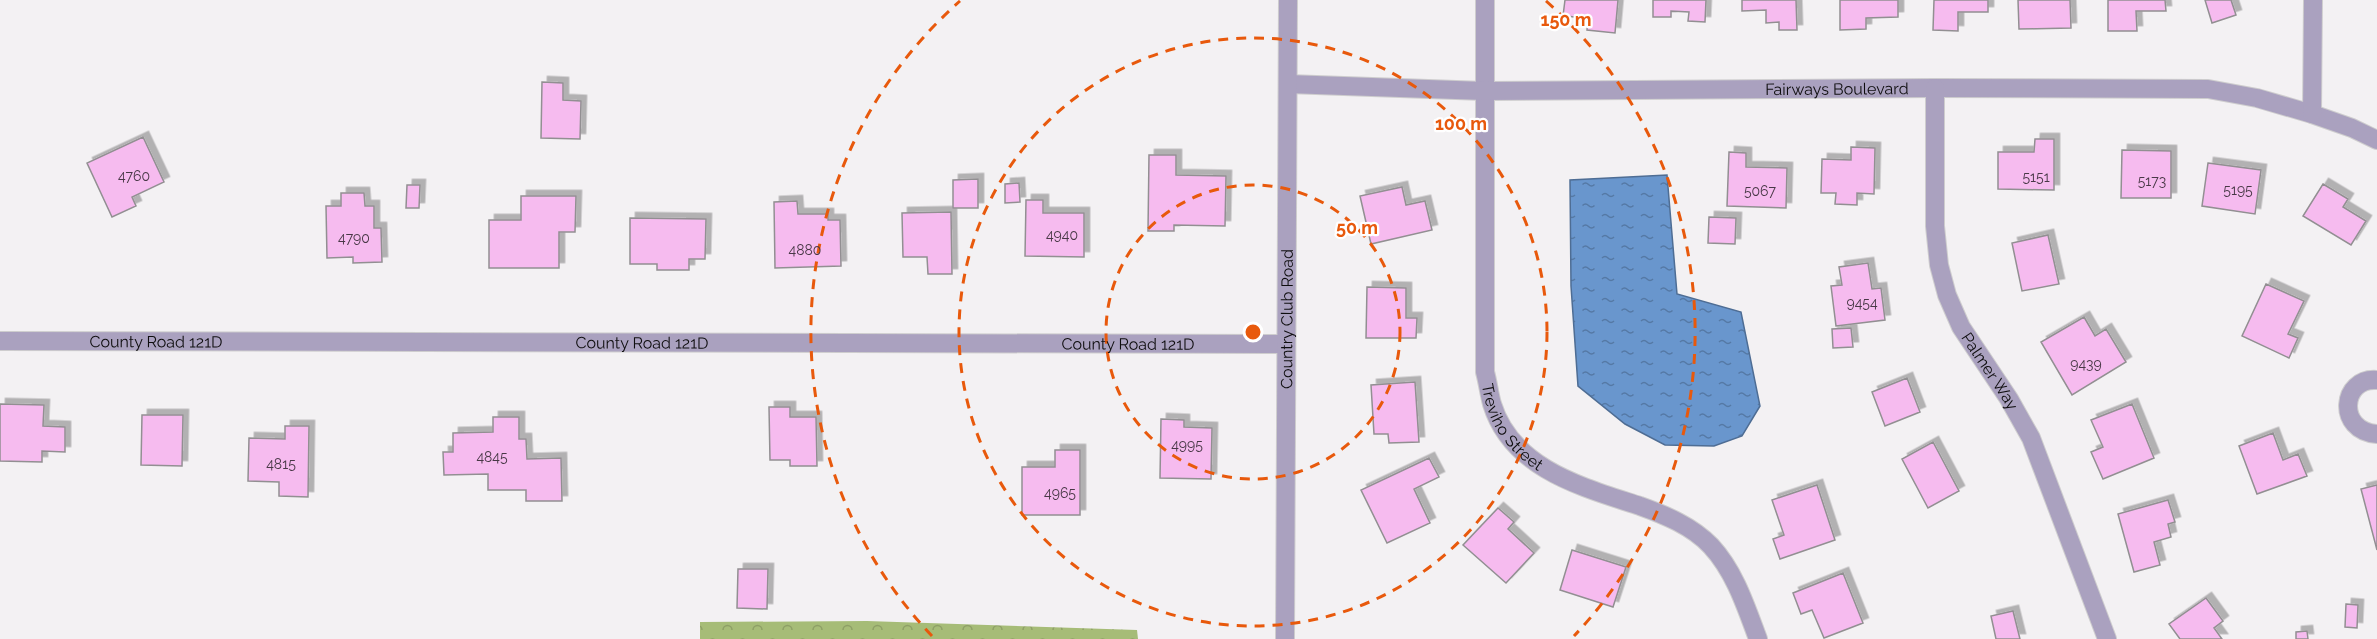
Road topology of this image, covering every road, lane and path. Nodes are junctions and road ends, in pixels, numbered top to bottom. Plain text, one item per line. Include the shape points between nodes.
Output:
1 (1288, 0) edge
2 (1485, 0) edge
3 (2313, 0) edge
4 (1288, 84) junction
5 (1935, 88) junction
6 (1484, 91) junction
7 (2312, 114) junction
8 (2377, 140) edge
9 (0, 340) edge
10 (1285, 344) junction
11 (2377, 380) edge
12 (2377, 434) edge
13 (1285, 639) edge
14 (1758, 639) edge
15 (2108, 639) edge

1 - 4 street, Country Club Road
2 - 6 street, Treviho Street
3 - 7 street
4 - 6 street, Fairways Boulevard
4 - 10 street, Country Club Road
5 - 6 street, Fairways Boulevard
5 - 7 street, Fairways Boulevard via 2208,89
5 - 15 street, Palmer Way via 1935,226 1947,295 1961,327 2031,438
6 - 14 street, Treviho Street via 1485,372 1502,426 1519,449 1543,469 1576,485 1658,512 1710,545 1741,594
7 - 8 street, Fairways Boulevard
9 - 10 street, County Road 121D
10 - 13 street, Country Club Road
11 - 12 street via 2361,383 2353,390 2348,410 2358,428

